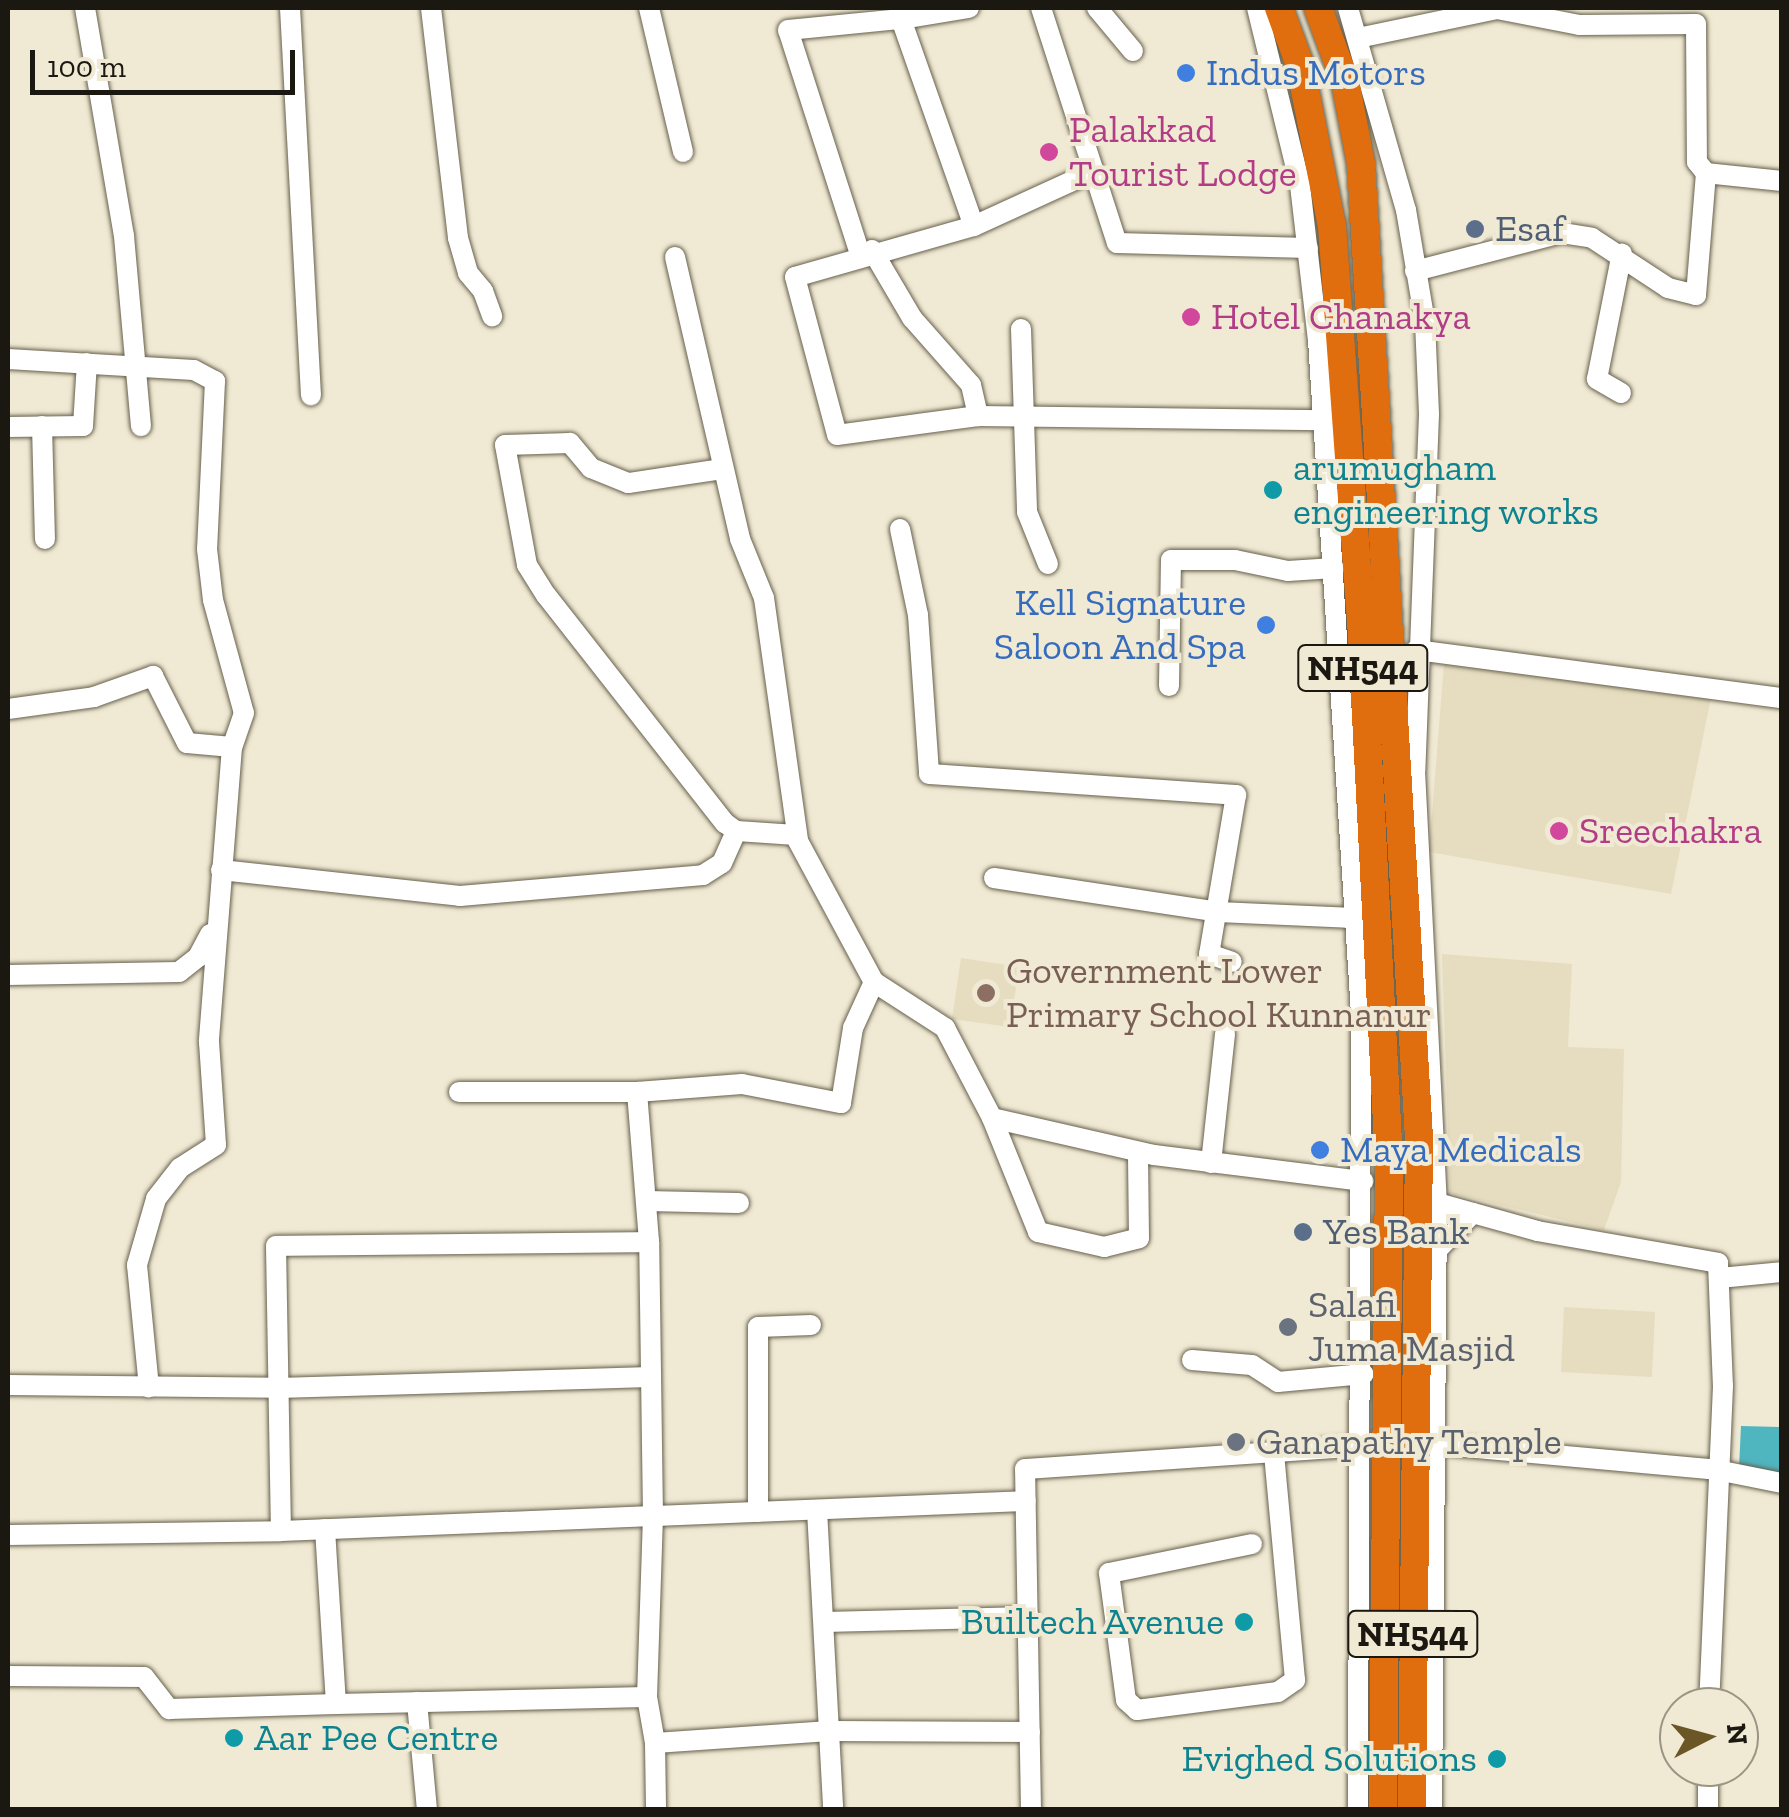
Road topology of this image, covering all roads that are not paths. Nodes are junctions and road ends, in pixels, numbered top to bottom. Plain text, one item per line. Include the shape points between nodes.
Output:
1 (84, 8) edge
2 (290, 8) edge
3 (431, 8) edge
4 (649, 8) edge
5 (969, 8) edge
6 (1041, 8) edge
7 (1097, 8) edge
8 (1257, 8) edge
9 (1278, 8) edge
10 (1318, 8) edge
11 (1348, 8) edge
12 (901, 19) junction
13 (1358, 38) junction
14 (1133, 51) dead end
15 (683, 152) dead end
16 (1094, 170) junction
17 (1706, 174) junction
18 (1782, 181) edge
19 (974, 226) junction
20 (1308, 248) junction
21 (866, 252) junction
22 (1622, 253) junction
23 (675, 257) dead end
24 (1415, 271) junction
25 (492, 316) dead end
26 (1022, 329) dead end
27 (8, 359) edge
28 (87, 363) junction
29 (136, 368) junction
30 (1622, 393) dead end
31 (311, 395) dead end
32 (978, 416) junction
33 (1023, 418) junction
34 (1324, 420) junction
35 (42, 426) junction
36 (141, 426) dead end
37 (8, 427) edge
38 (722, 469) junction
39 (900, 529) dead end
40 (46, 539) dead end
41 (1048, 564) dead end
42 (1334, 568) junction
43 (1416, 650) junction
44 (1169, 686) dead end
45 (1782, 698) edge
46 (8, 709) edge
47 (232, 747) junction
48 (736, 831) junction
49 (797, 835) junction
50 (221, 870) junction
51 (994, 878) dead end
52 (1218, 912) junction
53 (1354, 918) junction
54 (215, 923) junction
55 (1232, 962) dead end
56 (8, 975) edge
57 (874, 982) junction
58 (1225, 1034) dead end
59 (459, 1092) dead end
60 (637, 1092) junction
61 (992, 1118) junction
62 (1138, 1152) junction
63 (1210, 1163) junction
64 (1364, 1181) junction
65 (646, 1201) junction
66 (1437, 1203) junction
67 (739, 1204) dead end
68 (1473, 1212) junction
69 (649, 1242) junction
70 (1436, 1251) junction
71 (1782, 1272) edge
72 (1718, 1278) junction
73 (810, 1325) dead end
74 (1192, 1360) dead end
75 (1364, 1374) junction
76 (651, 1377) junction
77 (8, 1385) edge
78 (149, 1387) junction
79 (278, 1388) junction
80 (1433, 1444) junction
81 (1364, 1446) junction
82 (1274, 1452) junction
83 (1718, 1470) junction
84 (1782, 1484) edge
85 (1026, 1501) junction
86 (816, 1510) junction
87 (758, 1512) junction
88 (653, 1516) junction
89 (324, 1530) junction
90 (281, 1531) junction
91 (8, 1535) edge
92 (1252, 1544) dead end
93 (1029, 1617) junction
94 (824, 1622) junction
95 (8, 1676) edge
96 (1710, 1687) edge
97 (647, 1696) junction
98 (417, 1702) junction
99 (336, 1704) junction
100 (830, 1731) junction
101 (1030, 1732) junction
102 (655, 1743) junction
103 (428, 1810) edge
104 (656, 1810) edge
105 (834, 1810) edge
106 (1031, 1810) edge
107 (1358, 1810) edge
108 (1383, 1810) edge
109 (1412, 1810) edge
110 (1432, 1810) edge

1 - 29 street via 124,236
2 - 31 street
3 - 25 street via 458,238
4 - 15 street
5 - 12 street
6 - 16 street
7 - 14 street
8 - 20 street via 1280,90
9 - 108 highway, NH544 via 1300,65 1332,226 1362,619 1389,1163
10 - 109 highway, NH544 via 1344,82 1361,164 1392,616 1392,754 1419,1138
11 - 13 street
12 - 19 street
12 - 21 street via 788,30
13 - 17 street via 1497,9 1579,25 1696,24 1695,135 1697,162
13 - 24 street via 1406,210
16 - 19 street
16 - 20 street via 1117,243
17 - 18 street
17 - 22 street via 1696,295 1668,288
19 - 21 street
20 - 34 street
21 - 32 street via 970,384
21 - 32 street via 795,278 837,434
22 - 24 street via 1562,233
22 - 30 street via 1596,379
23 - 38 street
24 - 43 street via 1430,414
26 - 33 street
27 - 28 street
28 - 29 street
28 - 35 street via 83,426
29 - 36 street
29 - 47 street via 194,370 218,386 207,549 213,600 244,713
32 - 33 street
33 - 34 street
33 - 41 street via 1029,523
34 - 42 street
35 - 37 street
35 - 40 street
38 - 48 street via 628,482 591,468 570,443 504,445 527,565 651,734
38 - 49 street via 764,598
39 - 52 street via 918,615 929,774 1236,795
42 - 44 street via 1288,571 1235,560 1171,560
42 - 53 street
43 - 45 street
43 - 66 street via 1415,771
46 - 47 street via 94,698 153,676 187,743
47 - 50 street
48 - 49 street
48 - 50 street via 722,863 703,875 460,896
49 - 57 street via 827,904
50 - 54 street
51 - 52 street
52 - 53 street
52 - 55 street via 1209,954
53 - 64 street
54 - 56 street via 198,957 179,972
54 - 78 street via 208,1042 216,1145 180,1168 156,1199 137,1265
57 - 60 street via 853,1028 841,1103 742,1084
57 - 61 street via 945,1028
58 - 63 street
59 - 60 street
60 - 65 street
61 - 62 street
61 - 62 street via 1038,1232 1104,1247 1139,1238
62 - 63 street
63 - 64 street
64 - 75 street
65 - 67 street
65 - 69 street
66 - 68 street
66 - 70 street
68 - 70 street
68 - 72 street via 1718,1264
69 - 76 street
69 - 79 street via 276,1246
70 - 80 street
71 - 72 street
72 - 83 street
73 - 87 street via 758,1328
74 - 75 street via 1252,1365 1278,1382
75 - 81 street
76 - 79 street
76 - 88 street
77 - 78 street
78 - 79 street
79 - 90 street
80 - 83 street
80 - 110 street
81 - 82 street
81 - 107 street
82 - 85 street via 1025,1468
82 - 92 street via 1295,1680 1278,1692 1137,1710 1126,1700 1109,1573
83 - 84 street
83 - 96 street
85 - 86 street
85 - 93 street
86 - 87 street
86 - 94 street
87 - 88 street
88 - 89 street
88 - 97 street
89 - 90 street
89 - 99 street
90 - 91 street
93 - 94 street
93 - 101 street
94 - 100 street
95 - 99 street via 144,1677 169,1709
97 - 98 street
97 - 102 street
98 - 99 street
98 - 103 street
100 - 101 street
100 - 102 street
100 - 105 street
101 - 106 street
102 - 104 street

